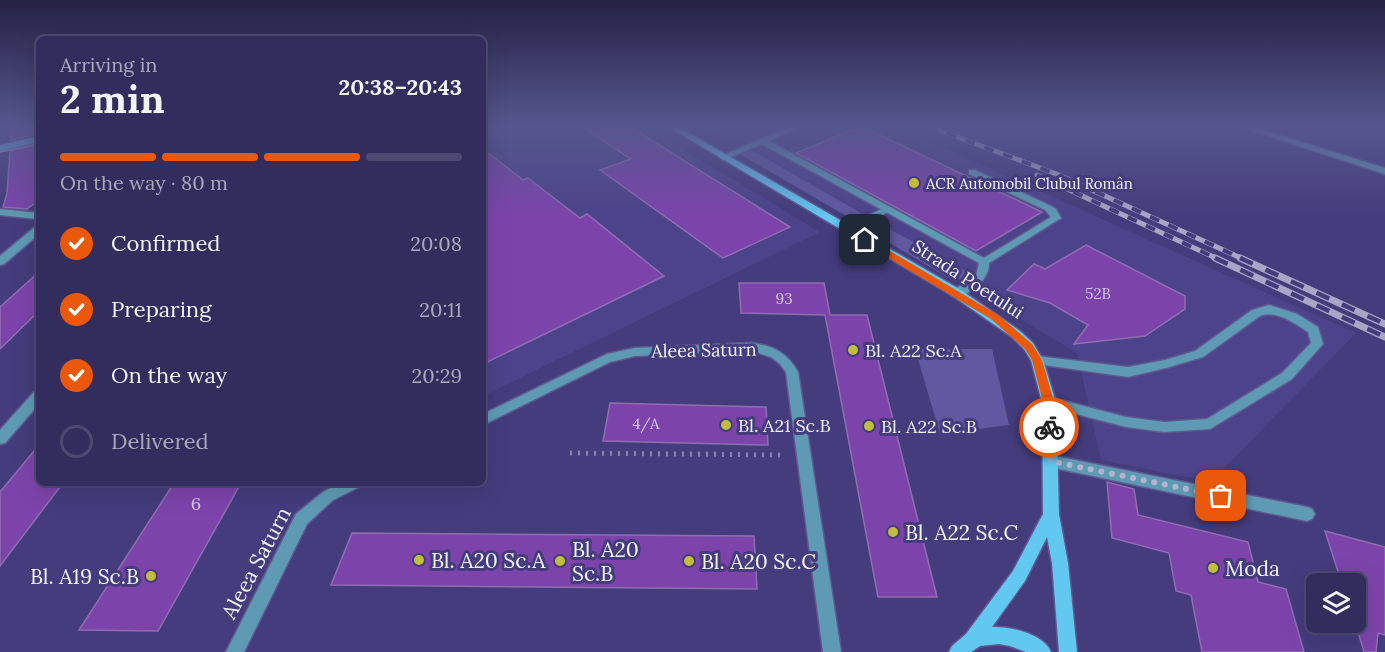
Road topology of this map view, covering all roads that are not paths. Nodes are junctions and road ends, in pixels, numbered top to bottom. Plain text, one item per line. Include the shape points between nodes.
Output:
1 (723, 156) edge
2 (790, 156) edge
3 (1339, 156) edge
4 (1385, 171) edge
5 (972, 172) dead end
6 (887, 209) junction
7 (0, 212) edge
8 (36, 216) edge
9 (847, 229) junction
10 (36, 232) edge
11 (0, 262) edge
12 (984, 262) junction
13 (957, 293) junction
14 (1037, 360) junction
15 (36, 398) edge
16 (1048, 402) junction
17 (486, 418) edge
18 (0, 439) edge
19 (1050, 461) junction
20 (348, 486) edge
21 (1051, 514) junction
22 (1307, 514) dead end
23 (961, 648) edge
24 (235, 652) edge
25 (832, 652) edge
26 (1042, 652) edge
27 (1068, 652) edge

1 - 9 street, Strada Poetului
2 - 6 street
3 - 4 street
5 - 12 street via 1056,215 1054,221
6 - 9 street
6 - 12 street
7 - 8 street
9 - 13 street, Strada Poetului
10 - 11 street
12 - 13 street via 980,279
13 - 14 street, Strada Poetului via 1016,334
14 - 16 street, Strada Poetului
14 - 16 street via 1128,372 1166,364 1199,354 1256,313 1269,309 1314,330 1317,344 1287,376 1210,424 1164,427 1126,422
15 - 18 street
16 - 19 street, Strada Poetului
17 - 25 street, Aleea Saturn via 607,358 634,352 752,347 779,354 792,372
19 - 21 street, Strada Poetului
19 - 22 street
20 - 24 street, Aleea Saturn via 328,496 301,519
21 - 23 street, Strada Poetului via 1019,576
21 - 27 street, Strada Poetului
23 - 26 street, Strada Poetului via 991,634 1011,637

